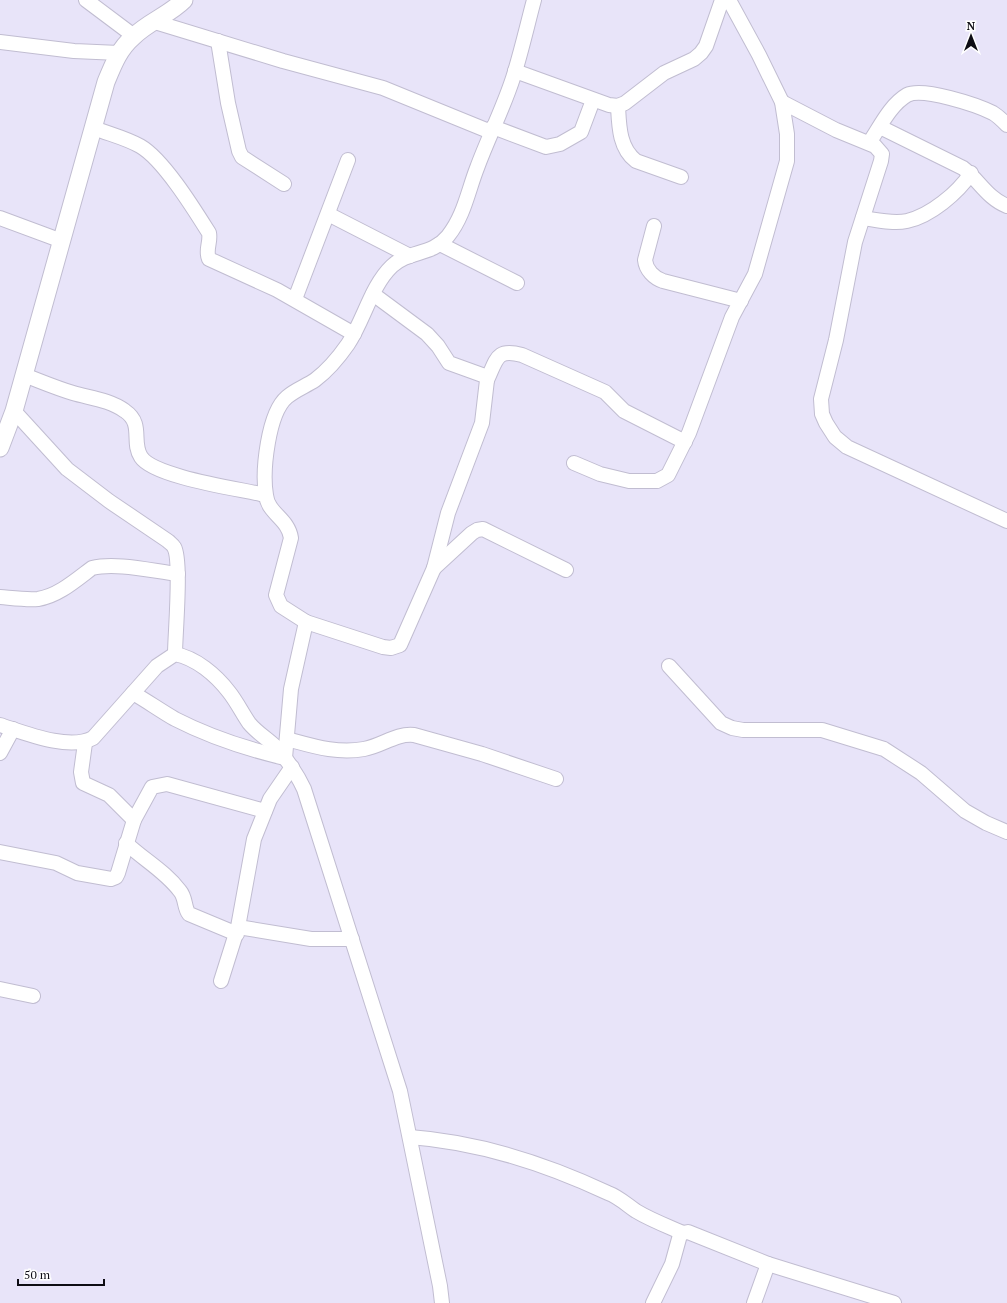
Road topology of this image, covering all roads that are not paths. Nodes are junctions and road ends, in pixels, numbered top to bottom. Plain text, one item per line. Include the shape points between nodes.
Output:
1 (86, 0) edge
2 (184, 0) edge
3 (534, 0) edge
4 (722, 0) edge
5 (729, 0) edge
6 (155, 22) junction
7 (134, 36) junction
8 (218, 41) junction
9 (0, 42) edge
10 (119, 53) junction
11 (515, 71) junction
12 (592, 100) junction
13 (782, 102) junction
14 (618, 106) junction
15 (1007, 125) edge
16 (880, 127) junction
17 (94, 128) junction
18 (492, 130) junction
19 (869, 143) junction
20 (348, 160) dead end
21 (971, 173) junction
22 (682, 177) dead end
23 (284, 184) dead end
24 (1007, 206) edge
25 (328, 214) junction
26 (0, 218) edge
27 (863, 218) junction
28 (654, 226) dead end
29 (62, 241) junction
30 (440, 244) junction
31 (410, 256) junction
32 (517, 283) dead end
33 (373, 294) junction
34 (296, 299) junction
35 (741, 301) junction
36 (354, 334) junction
37 (24, 376) junction
38 (487, 380) junction
39 (14, 411) junction
40 (685, 442) junction
41 (1, 443) edge
42 (574, 463) dead end
43 (266, 495) junction
44 (1007, 521) edge
45 (434, 568) junction
46 (566, 570) dead end
47 (178, 574) junction
48 (0, 597) edge
49 (306, 622) junction
50 (175, 654) junction
51 (669, 666) dead end
52 (134, 693) junction
53 (7, 727) edge
54 (287, 739) junction
55 (85, 743) junction
56 (0, 753) edge
57 (289, 763) junction
58 (556, 779) dead end
59 (265, 811) junction
60 (134, 820) junction
61 (1007, 832) edge
62 (126, 843) junction
63 (0, 852) edge
64 (237, 930) junction
65 (352, 939) junction
66 (221, 981) dead end
67 (0, 989) edge
68 (33, 996) dead end
69 (410, 1137) junction
70 (683, 1233) junction
71 (768, 1264) junction
72 (442, 1303) edge
73 (653, 1303) edge
74 (754, 1303) edge
75 (894, 1303) edge

1 - 7 street
2 - 6 street
3 - 11 street
4 - 14 street via 706,46 701,53 664,73
5 - 13 street
6 - 7 street
6 - 8 street
7 - 10 street
8 - 18 street via 383,88
8 - 23 street via 239,151 242,157
9 - 10 street via 74,51
10 - 17 street via 106,82
11 - 12 street
11 - 18 street
12 - 14 street
12 - 18 street via 581,132 552,147 541,146
13 - 19 street via 836,130
13 - 35 street via 787,134 787,161 755,274
14 - 22 street via 622,142 630,157
15 - 16 street via 995,114 979,108 929,93 916,92 909,94 894,106
16 - 19 street
16 - 21 street
17 - 29 street
17 - 34 street via 141,146 160,164 183,192 209,233 206,254 209,259
18 - 30 street via 461,215 448,237
19 - 27 street via 882,154
20 - 25 street
21 - 24 street via 992,198
21 - 27 street via 953,195 915,219 897,222
25 - 31 street
25 - 34 street
26 - 29 street
27 - 44 street via 821,399 822,414 826,423 835,437 847,447
28 - 35 street via 645,264 654,276 663,281
29 - 37 street
30 - 31 street via 429,251
30 - 32 street
31 - 33 street via 392,266
33 - 36 street
33 - 38 street via 427,334 449,363 481,374
34 - 36 street
35 - 40 street via 721,344
36 - 43 street via 348,345 322,374 288,396 277,410 271,429 266,468
37 - 39 street
37 - 43 street via 116,405 124,410 134,422 142,459 165,473
38 - 40 street via 502,354 511,352 522,355 605,392 624,411
38 - 45 street via 482,423 448,513
39 - 41 street
39 - 47 street via 67,469 108,501 168,541 174,547 177,556
40 - 42 street via 672,470 657,481 617,479
43 - 49 street via 268,505 273,513 286,523 291,538 278,584 277,601
45 - 46 street via 472,533 477,530 488,530
45 - 49 street via 403,641 396,647 383,647
47 - 48 street via 97,566 63,589 45,597
47 - 50 street
49 - 54 street via 291,689
50 - 52 street via 157,666
50 - 57 street via 196,662 216,679 228,691 249,722
51 - 61 street via 721,723 743,730 822,730 884,749 921,773 970,815
52 - 55 street via 93,738
52 - 57 street via 195,728
53 - 55 street via 70,743
53 - 56 street
54 - 57 street
54 - 58 street via 326,749 353,750 378,745 404,734 414,735
55 - 60 street via 81,772 83,783 109,795
57 - 59 street
57 - 65 street via 304,789
59 - 60 street via 160,784 152,787
59 - 64 street via 252,848
60 - 62 street
62 - 63 street via 118,873 111,879 78,873 56,863
62 - 64 street via 155,865 179,889 189,914
64 - 65 street via 311,939
64 - 66 street
65 - 69 street via 400,1091
67 - 68 street
69 - 70 street via 435,1139 483,1149 542,1166 609,1193 647,1217
69 - 72 street
70 - 71 street via 693,1234
70 - 73 street via 672,1264
71 - 74 street
71 - 75 street

